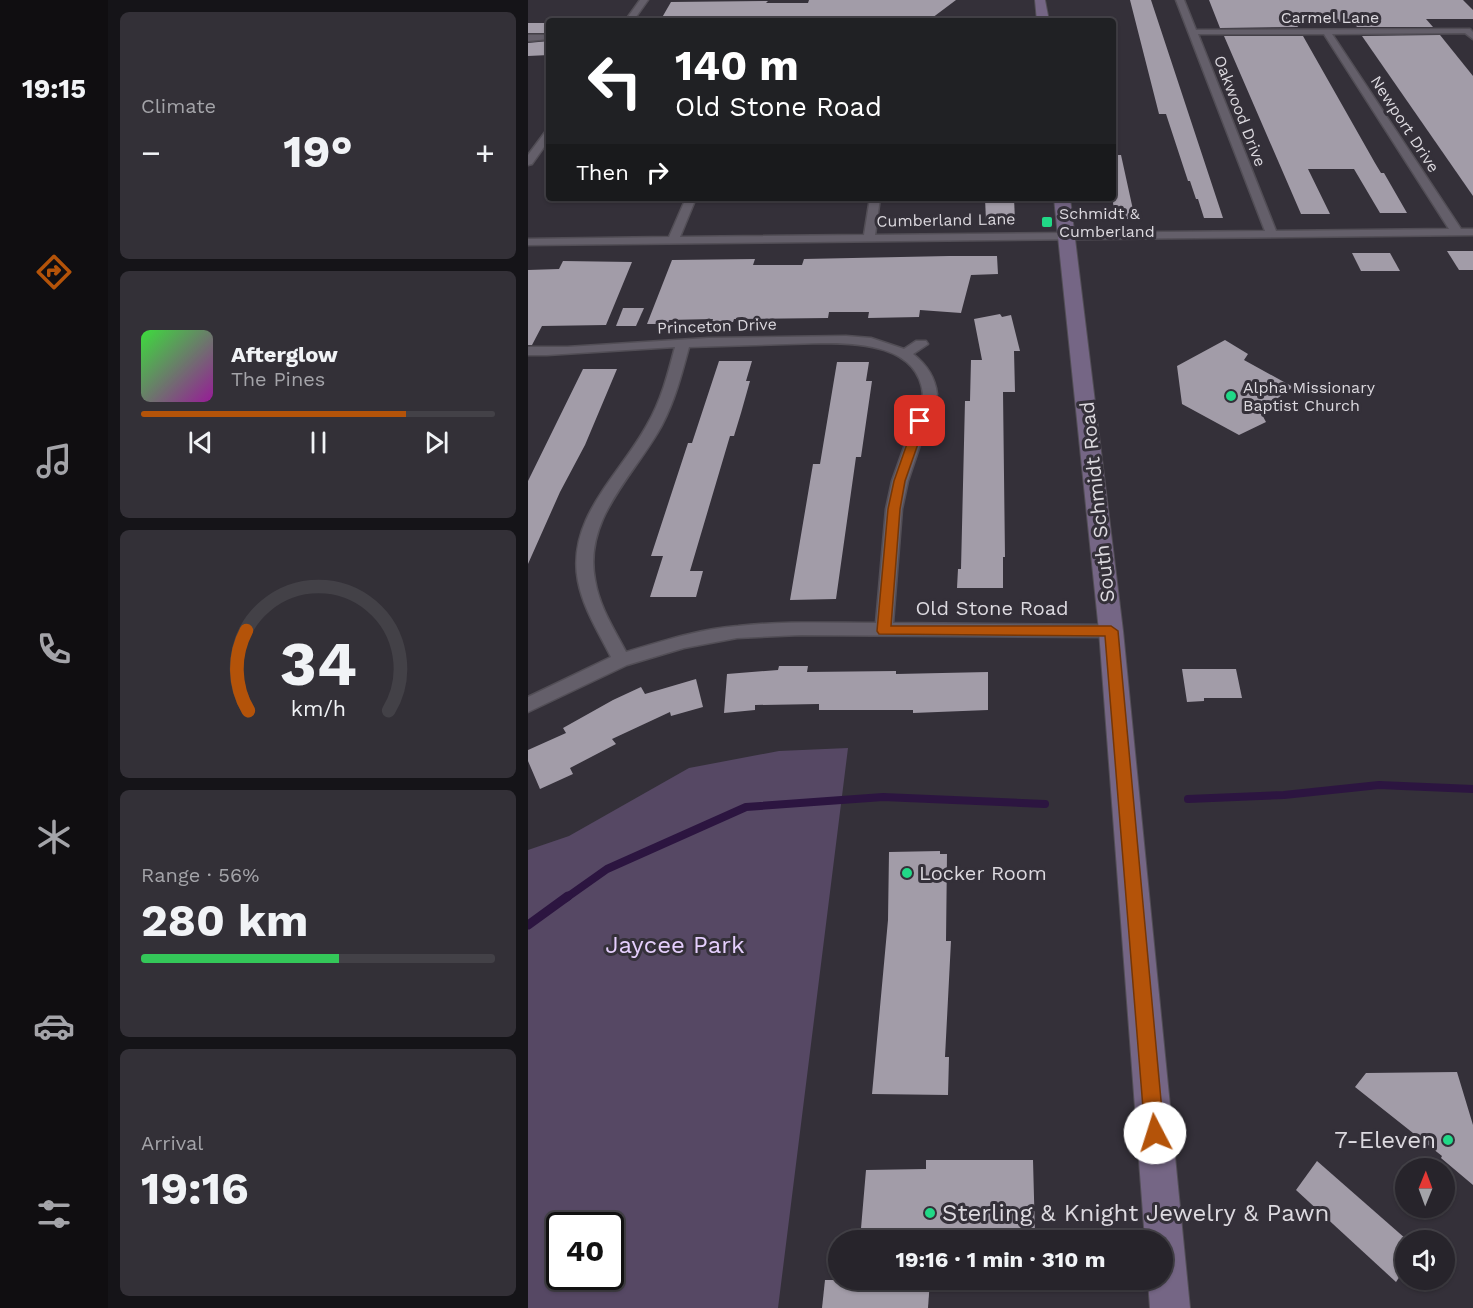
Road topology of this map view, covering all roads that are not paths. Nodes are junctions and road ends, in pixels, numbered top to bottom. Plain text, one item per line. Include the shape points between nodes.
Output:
1 (644, 0) edge
2 (1040, 0) edge
3 (1180, 0) edge
4 (631, 18) edge
5 (1043, 18) edge
6 (1193, 32) junction
7 (1328, 32) junction
8 (1470, 34) edge
9 (528, 38) edge
10 (546, 38) edge
11 (546, 137) edge
12 (528, 162) edge
13 (690, 201) edge
14 (874, 201) edge
15 (1062, 201) edge
16 (1457, 232) junction
17 (1473, 232) edge
18 (1272, 234) junction
19 (1066, 236) junction
20 (868, 238) junction
21 (673, 240) junction
22 (528, 242) edge
23 (683, 342) junction
24 (921, 344) dead end
25 (528, 351) edge
26 (904, 354) junction
27 (884, 631) junction
28 (1111, 631) junction
29 (621, 660) junction
30 (528, 705) edge
31 (1170, 1308) edge

1 - 4 street
2 - 5 street
3 - 6 street, Oakwood Drive
6 - 7 street, Carmel Lane
6 - 18 street, Oakwood Drive
7 - 8 street, Carmel Lane
7 - 16 street, Newport Drive
9 - 10 street
11 - 12 street
13 - 21 street
14 - 20 street
15 - 19 street, South Schmidt Road
16 - 17 street, Cumberland Lane
16 - 18 street, Cumberland Lane
18 - 19 street, Cumberland Lane
19 - 20 street, Cumberland Lane
19 - 28 street, South Schmidt Road
20 - 21 street, Cumberland Lane
21 - 22 street, Cumberland Lane
23 - 25 street, Princeton Drive
23 - 26 street, Princeton Drive via 832,339 883,345
23 - 29 street via 662,411 595,514 587,541 585,572 589,592
24 - 26 street
26 - 27 street via 926,374 930,394 894,509
27 - 28 street, Old Stone Road
27 - 29 street, Old Stone Road via 737,632 684,640
28 - 31 street, South Schmidt Road
29 - 30 street, Old Stone Road

